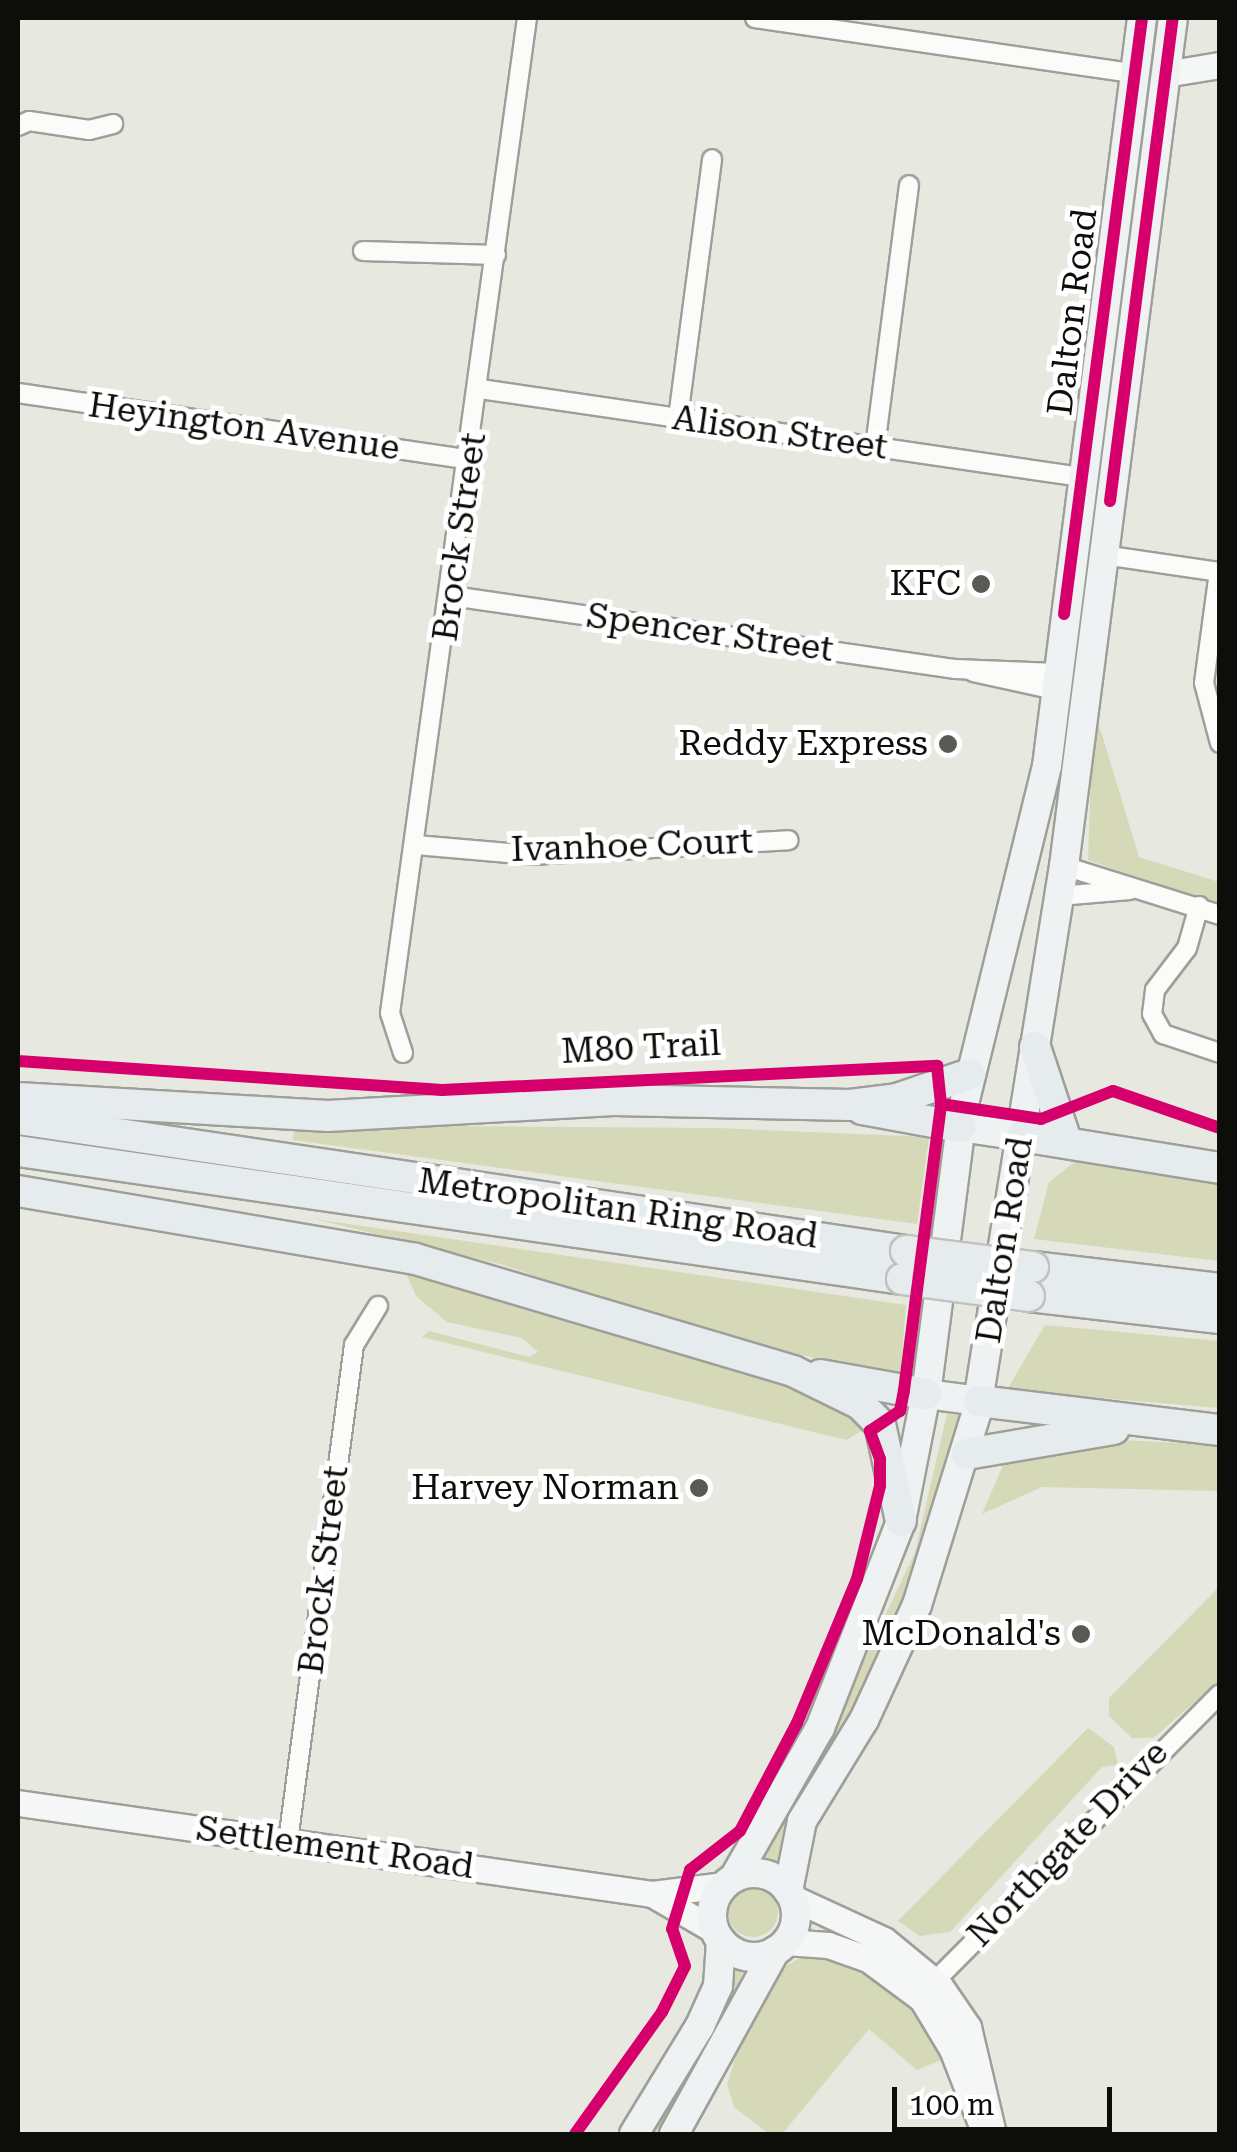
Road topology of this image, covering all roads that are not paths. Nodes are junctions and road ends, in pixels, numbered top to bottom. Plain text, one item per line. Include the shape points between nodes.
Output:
1 (527, 18) edge
2 (754, 18) edge
3 (1142, 18) edge
4 (1173, 18) edge
5 (1220, 66) edge
6 (1134, 73) junction
7 (1165, 74) junction
8 (113, 124) dead end
9 (18, 126) edge
10 (712, 159) dead end
11 (909, 185) dead end
12 (363, 250) dead end
13 (496, 255) junction
14 (480, 389) junction
15 (18, 393) edge
16 (678, 418) junction
17 (876, 447) junction
18 (470, 460) junction
19 (1081, 477) junction
20 (1103, 555) junction
21 (1219, 572) edge
22 (452, 596) junction
23 (1056, 682) junction
24 (1086, 686) junction
25 (1220, 743) edge
26 (789, 840) dead end
27 (416, 845) junction
28 (1064, 866) junction
29 (1140, 890) junction
30 (1059, 896) junction
31 (1199, 906) junction
32 (1220, 914) edge
33 (1036, 1047) junction
34 (404, 1053) dead end
35 (1220, 1053) edge
36 (970, 1074) junction
37 (18, 1098) edge
38 (850, 1105) junction
39 (18, 1119) edge
40 (960, 1127) junction
41 (1022, 1136) junction
42 (1066, 1142) junction
43 (18, 1152) edge
44 (1220, 1168) edge
45 (18, 1191) edge
46 (904, 1265) junction
47 (1031, 1282) junction
48 (1220, 1289) edge
49 (378, 1306) dead end
50 (1220, 1318) edge
51 (792, 1371) junction
52 (926, 1394) junction
53 (978, 1402) junction
54 (1142, 1426) junction
55 (1220, 1430) edge
56 (967, 1454) junction
57 (901, 1521) junction
58 (1220, 1694) edge
59 (18, 1803) edge
60 (288, 1841) junction
61 (729, 1882) junction
62 (652, 1894) junction
63 (790, 1894) junction
64 (718, 1936) junction
65 (780, 1947) junction
66 (927, 1989) junction
67 (634, 2134) edge
68 (674, 2134) edge
69 (986, 2134) edge
70 (994, 2134) edge

1 - 13 street, Brock Street
2 - 6 street
3 - 6 main road, Dalton Road
4 - 7 main road, Dalton Road
5 - 7 main road
6 - 7 main road
6 - 19 main road, Dalton Road
7 - 20 main road, Dalton Road
8 - 9 street via 90,130 29,120
10 - 16 street
11 - 17 street
12 - 13 street
13 - 14 street, Brock Street
14 - 16 street, Alison Street
14 - 18 street, Brock Street
15 - 18 street, Heyington Avenue
16 - 17 street, Alison Street
17 - 19 street, Alison Street
18 - 22 street, Brock Street
19 - 23 main road, Dalton Road
20 - 21 street
20 - 24 main road, Dalton Road
21 - 25 street via 1204,683
22 - 23 street, Spencer Street
22 - 27 street, Brock Street
23 - 24 main road, Spencer Street
23 - 36 main road, Dalton Road via 1027,860
24 - 28 main road, Dalton Road
26 - 27 street, Ivanhoe Court via 532,855
27 - 34 street, Brock Street via 390,1013
28 - 29 street
28 - 30 main road, Dalton Road
29 - 30 street
29 - 31 street
30 - 33 main road, Dalton Road
31 - 32 street
31 - 35 street via 1187,948 1154,990 1152,1014 1163,1034
33 - 41 main road, Dalton Road
33 - 42 highway
36 - 38 highway via 897,1099
36 - 40 main road, Dalton Road
37 - 38 highway via 328,1116 614,1100
38 - 40 highway via 886,1118
39 - 46 highway, Metropolitan Ring Road
40 - 41 main road
40 - 52 main road, Dalton Road
41 - 42 highway
41 - 53 main road, Dalton Road
42 - 44 highway
43 - 46 highway, Metropolitan Ring Road
45 - 51 highway via 415,1258
46 - 47 highway, Metropolitan Ring Road, bridge
47 - 48 highway, Metropolitan Ring Road
47 - 50 highway, Metropolitan Ring Road
49 - 60 street, Brock Street via 354,1345
51 - 52 highway
51 - 57 highway via 860,1404 880,1424
52 - 53 main road
52 - 57 main road, Dalton Road
53 - 54 highway
53 - 56 main road, Dalton Road
54 - 55 highway
54 - 56 highway
56 - 63 main road, Dalton Road via 895,1658 802,1821
57 - 61 main road, Dalton Road via 820,1728
58 - 66 street, Northgate Drive
59 - 60 main road, Settlement Road
60 - 62 main road, Settlement Road
61 - 62 main road, Settlement Road
61 - 63 main road via 760,1874
61 - 64 main road via 712,1906
62 - 64 main road, Settlement Road
63 - 65 main road via 795,1920
63 - 66 main road via 884,1940
64 - 65 main road via 742,1955
64 - 67 main road via 718,1986
65 - 66 main road via 828,1945
65 - 68 main road
66 - 69 main road
66 - 70 main road via 968,2027

